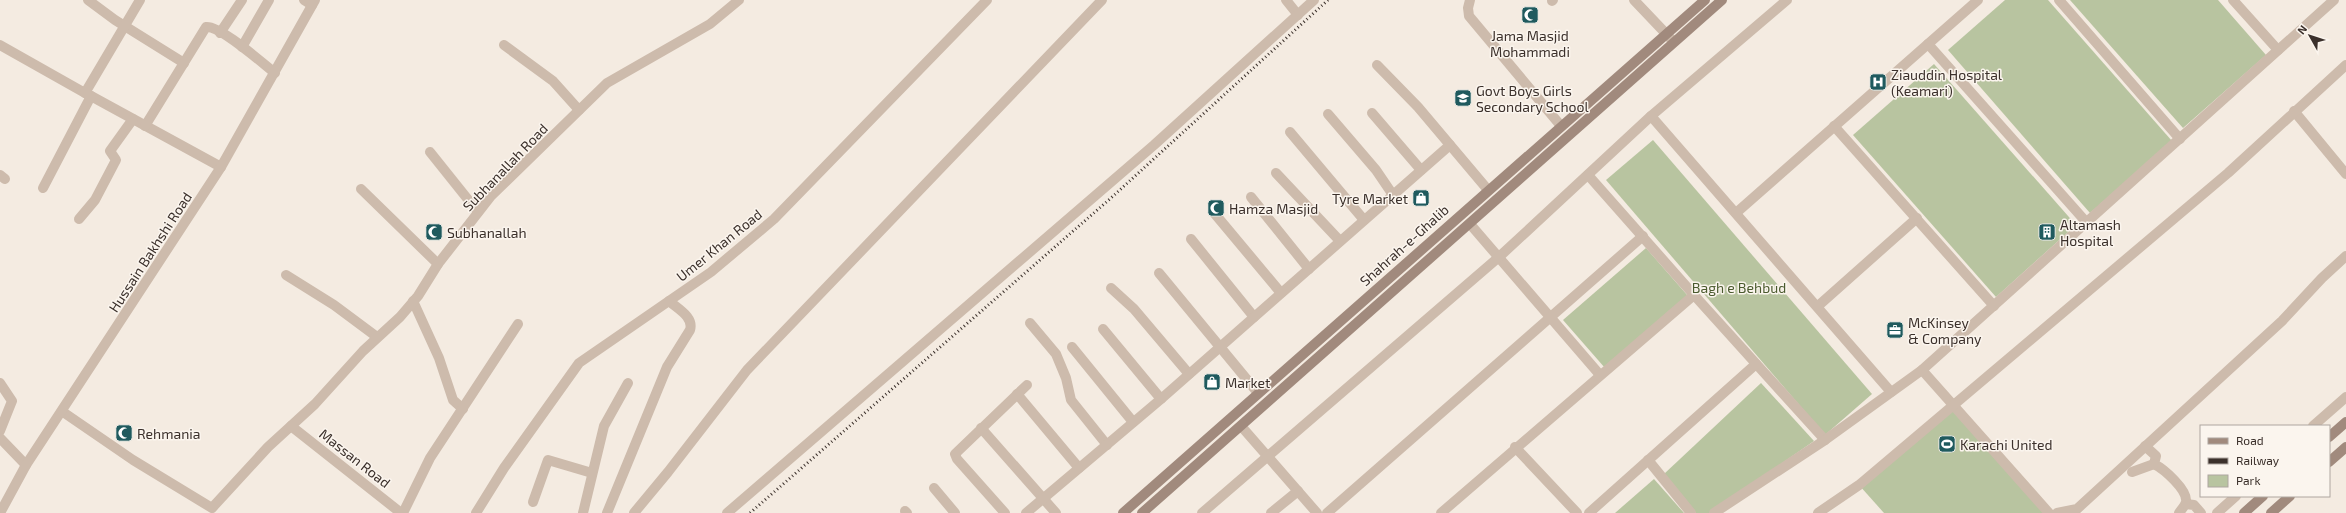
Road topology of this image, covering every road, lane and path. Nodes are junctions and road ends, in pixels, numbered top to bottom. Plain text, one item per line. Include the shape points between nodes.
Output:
1 (88, 0) edge
2 (140, 0) edge
3 (242, 0) edge
4 (269, 0) edge
5 (739, 0) edge
6 (987, 0) edge
7 (1102, 0) edge
8 (1286, 0) edge
9 (1314, 0) edge
10 (1470, 0) edge
11 (1634, 0) edge
12 (1705, 0) edge
13 (1722, 0) edge
14 (1787, 0) edge
15 (2059, 0) edge
16 (2233, 0) edge
17 (2334, 0) edge
18 (1974, 1) edge
19 (310, 2) edge
20 (1298, 15) junction
21 (125, 26) junction
22 (220, 32) junction
23 (1666, 34) junction
24 (1674, 42) junction
25 (504, 44) dead end
26 (1928, 44) junction
27 (0, 45) edge
28 (242, 47) junction
29 (2278, 50) junction
30 (184, 63) junction
31 (1378, 65) dead end
32 (2346, 65) edge
33 (275, 73) junction
34 (88, 95) junction
35 (579, 110) junction
36 (2294, 111) junction
37 (1372, 113) dead end
38 (1328, 114) dead end
39 (1651, 116) junction
40 (132, 119) junction
41 (145, 126) junction
42 (1561, 126) junction
43 (1834, 126) junction
44 (1290, 132) dead end
45 (2180, 139) junction
46 (1450, 145) junction
47 (430, 152) dead end
48 (221, 167) junction
49 (1422, 170) junction
50 (1276, 173) dead end
51 (2346, 174) edge
52 (1588, 175) junction
53 (43, 188) dead end
54 (361, 189) dead end
55 (1488, 190) junction
56 (1393, 194) junction
57 (1251, 197) dead end
58 (478, 212) junction
59 (1736, 213) junction
60 (1215, 214) dead end
61 (1917, 218) junction
62 (79, 219) dead end
63 (1364, 220) junction
64 (2087, 223) junction
65 (1470, 224) junction
66 (1643, 236) junction
67 (1191, 239) dead end
68 (1340, 241) junction
69 (2346, 256) edge
70 (1499, 257) junction
71 (438, 264) junction
72 (1309, 269) junction
73 (1159, 273) dead end
74 (286, 275) dead end
75 (1111, 288) dead end
76 (1282, 293) junction
77 (1694, 295) junction
78 (413, 301) junction
79 (668, 301) junction
80 (1818, 306) junction
81 (1994, 306) junction
82 (1254, 317) junction
83 (1549, 317) junction
84 (1030, 323) dead end
85 (518, 324) dead end
86 (1103, 329) dead end
87 (377, 337) junction
88 (1072, 347) dead end
89 (1220, 347) junction
90 (1756, 364) junction
91 (1922, 370) junction
92 (1189, 374) junction
93 (1600, 374) junction
94 (0, 383) edge
95 (628, 383) dead end
96 (1027, 385) dead end
97 (1891, 392) junction
98 (1258, 393) junction
99 (1017, 394) junction
100 (2346, 397) edge
101 (1161, 398) junction
102 (1954, 403) junction
103 (463, 408) junction
104 (63, 412) junction
105 (1133, 422) junction
106 (2346, 422) edge
107 (2314, 425) edge
108 (291, 426) junction
109 (1241, 426) junction
110 (981, 428) junction
111 (0, 431) edge
112 (2330, 436) edge
113 (0, 438) edge
114 (1825, 440) junction
115 (1107, 445) junction
116 (2145, 446) junction
117 (1515, 447) junction
118 (2346, 447) edge
119 (1268, 455) junction
120 (1648, 460) junction
121 (2330, 461) edge
122 (2154, 464) junction
123 (26, 465) junction
124 (1079, 468) junction
125 (2132, 472) dead end
126 (592, 473) junction
127 (934, 488) dead end
128 (1298, 491) junction
129 (2235, 497) edge
130 (2262, 497) edge
131 (2289, 497) edge
132 (1043, 498) junction
133 (533, 502) dead end
134 (2186, 504) junction
135 (211, 511) edge
136 (1144, 512) edge
137 (1443, 512) edge
138 (0, 513) edge
139 (402, 513) edge
140 (476, 513) edge
141 (583, 513) edge
142 (607, 513) edge
143 (634, 513) edge
144 (727, 513) edge
145 (955, 513) edge
146 (1005, 513) edge
147 (1026, 513) edge
148 (1056, 513) edge
149 (1123, 513) edge
150 (1202, 513) edge
151 (1271, 513) edge
152 (1317, 513) edge
153 (1327, 513) edge
154 (1577, 513) edge
155 (1589, 513) edge
156 (1691, 513) edge
157 (1714, 513) edge
158 (1818, 513) edge
159 (2049, 513) edge
160 (2057, 513) edge
161 (2179, 513) edge
162 (2201, 513) edge
163 (2217, 513) edge
164 (2244, 513) edge
165 (2271, 513) edge

1 - 21 street
2 - 21 street
3 - 22 street
4 - 28 street
5 - 35 street, Subhanallah Road via 710,24 607,83
6 - 79 street, Umer Khan Road via 774,218 711,272
7 - 143 street via 748,370
8 - 20 street
9 - 20 street
10 - 42 street via 1469,16
11 - 23 street
12 - 23 main road, Shahrah-e-Ghalib
13 - 24 main road, Shahrah-e-Ghalib
14 - 39 street
15 - 45 street
16 - 29 street
17 - 29 street
18 - 26 street
19 - 33 street, Hussain Bakhshi Road
20 - 144 street via 1154,145
21 - 30 street
21 - 34 street
22 - 28 street
22 - 30 street via 210,27 204,28
23 - 24 street
23 - 42 main road, Shahrah-e-Ghalib
24 - 65 main road, Shahrah-e-Ghalib
25 - 35 street via 553,81
26 - 43 street
26 - 64 street
27 - 34 street
28 - 33 street
29 - 45 street
30 - 41 street
31 - 46 street
32 - 36 street
33 - 48 street, Hussain Bakhshi Road
34 - 40 street
34 - 53 street
35 - 58 street, Subhanallah Road
36 - 51 street
36 - 102 street via 2228,173
37 - 49 street
38 - 56 street
39 - 52 street
39 - 59 street
40 - 41 street
40 - 62 street via 110,151 116,160 95,200
41 - 48 street
42 - 55 main road, Shahrah-e-Ghalib
43 - 59 street
43 - 61 street
44 - 63 street
45 - 64 street
46 - 49 street
46 - 55 street
47 - 58 street
48 - 104 street, Hussain Bakhshi Road
49 - 56 street
50 - 68 street
52 - 66 street
52 - 70 street
54 - 71 street
55 - 98 main road, Shahrah-e-Ghalib
56 - 63 street
57 - 72 street
58 - 71 street, Subhanallah Road
59 - 80 street
60 - 76 street
61 - 80 street
61 - 81 street
63 - 68 street
64 - 81 street
65 - 70 street
65 - 109 main road, Shahrah-e-Ghalib
66 - 77 street
66 - 83 street
67 - 82 street
68 - 72 street
69 - 116 street via 2282,321
70 - 83 street
70 - 119 street
71 - 78 street, Subhanallah Road
72 - 76 street
73 - 89 street
74 - 87 street via 334,305
75 - 92 street via 1134,309
76 - 82 street
77 - 90 street
77 - 93 street
78 - 87 street, Subhanallah Road via 400,317
78 - 103 street via 439,358 453,400
79 - 140 street, Umer Khan Road via 579,363 504,468
79 - 142 street via 690,319 692,324 667,367
80 - 97 street
81 - 91 street
82 - 89 street
83 - 93 street
83 - 153 street
84 - 115 street via 1056,354 1066,378 1071,400
85 - 103 street
86 - 101 street
87 - 108 street, Subhanallah Road
88 - 105 street
89 - 92 street
89 - 98 street
90 - 114 street
90 - 120 street
91 - 97 street
91 - 102 street
92 - 101 street
93 - 117 street
94 - 111 street via 12,401
95 - 126 street via 604,426
96 - 99 street
97 - 114 street
98 - 149 main road, Shahrah-e-Ghalib
99 - 110 street
99 - 124 street
100 - 107 street
101 - 105 street
102 - 158 street via 1859,485
102 - 159 street
103 - 139 street via 430,458
104 - 123 street, Hussain Bakhshi Road
104 - 135 street
105 - 115 street
106 - 112 main road
108 - 135 street, Subhanallah Road via 268,447
108 - 139 street, Massan Road
109 - 119 street
109 - 136 main road, Shahrah-e-Ghalib
110 - 132 street
110 - 146 street via 957,450 955,456
113 - 123 street
114 - 157 street
115 - 124 street
116 - 122 street via 2156,456
116 - 160 street via 2077,508
117 - 137 street
117 - 154 street
118 - 121 main road
119 - 128 street
119 - 150 street
120 - 155 street
120 - 156 street
122 - 125 street
122 - 134 street via 2162,468 2186,495
123 - 138 street, Hussain Bakhshi Road
124 - 132 street
126 - 133 street via 548,460
126 - 141 street
127 - 145 street
128 - 151 street
128 - 152 street
129 - 163 street
130 - 164 main road
131 - 165 main road
132 - 147 street
132 - 148 street
134 - 161 street
134 - 162 street via 2194,505

